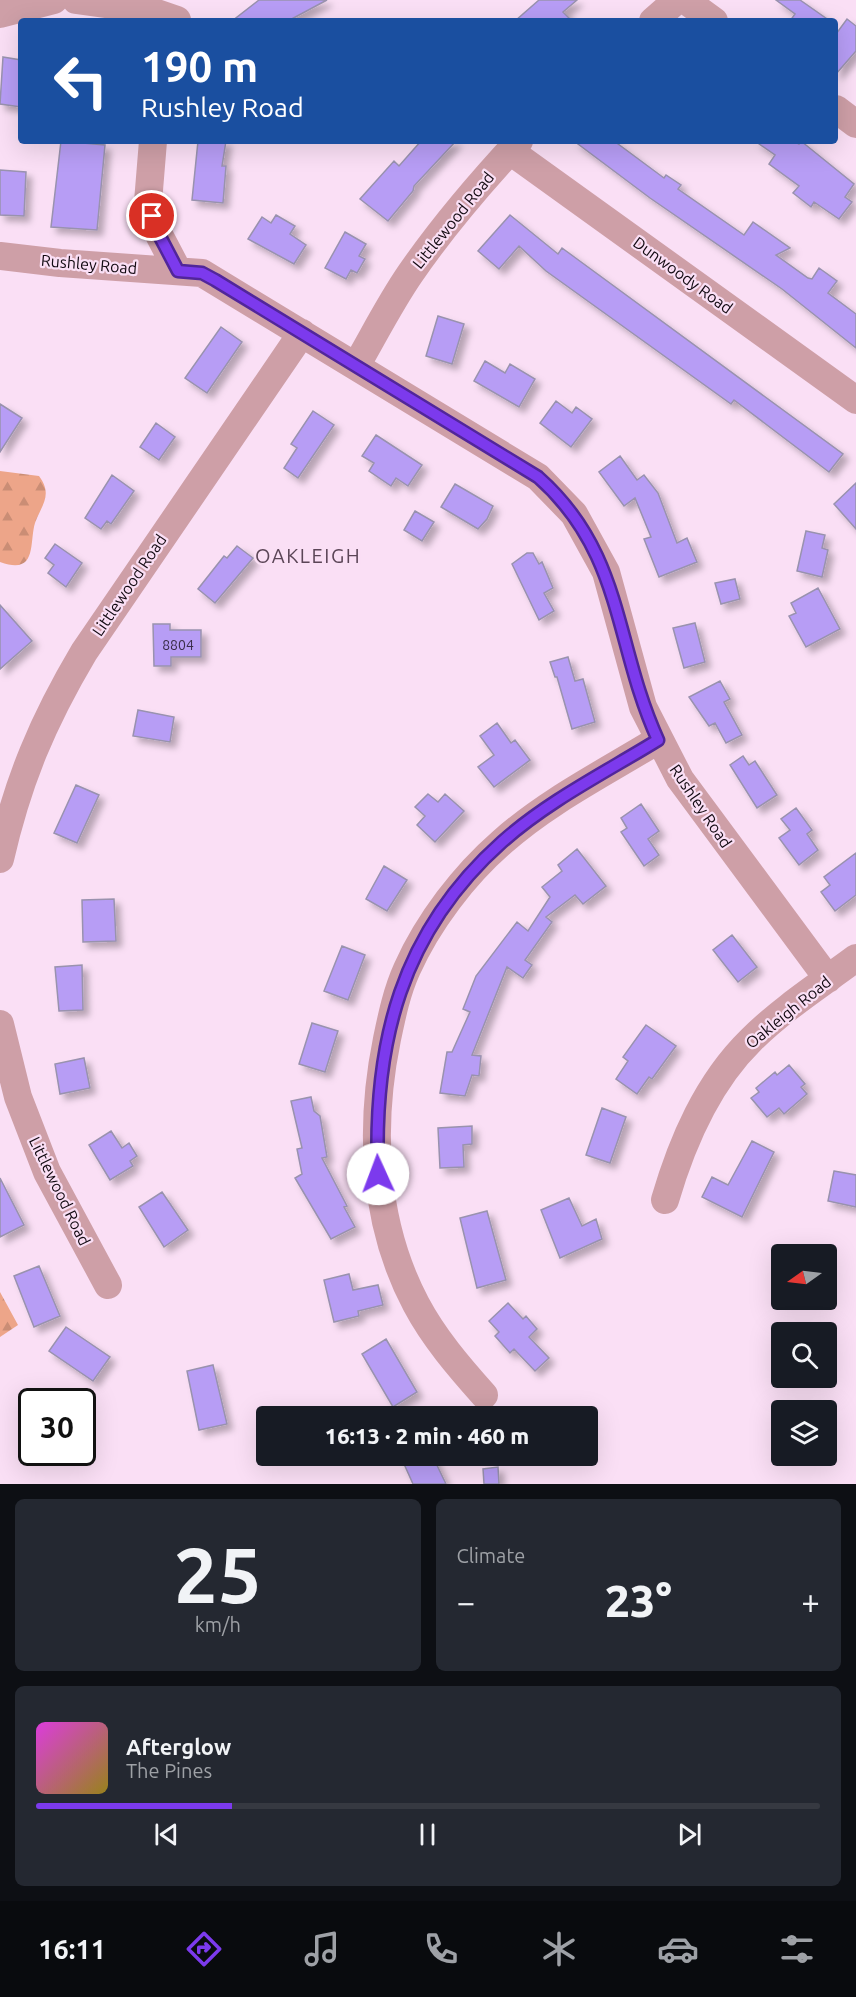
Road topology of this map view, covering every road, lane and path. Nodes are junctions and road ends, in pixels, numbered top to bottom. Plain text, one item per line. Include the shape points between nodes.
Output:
1 (54, 0) edge
2 (76, 0) edge
3 (677, 0) edge
4 (685, 0) edge
5 (0, 14) edge
6 (181, 14) edge
7 (656, 18) edge
8 (710, 18) edge
9 (838, 110) edge
10 (856, 124) edge
11 (153, 144) edge
12 (515, 146) edge
13 (0, 255) edge
14 (178, 271) junction
15 (302, 333) junction
16 (356, 366) junction
17 (856, 399) edge
18 (658, 740) junction
19 (0, 859) edge
20 (856, 958) edge
21 (828, 979) junction
22 (0, 1024) edge
23 (665, 1200) dead end
24 (108, 1285) dead end
25 (484, 1395) dead end

1 - 5 street
2 - 6 street
3 - 7 street
4 - 8 street
9 - 10 street
11 - 14 street via 148,202 156,229
12 - 16 street, Littlewood Road via 476,187 415,267
12 - 17 street, Dunwoody Road
13 - 14 street, Rushley Road
14 - 15 street, Rushley Road via 202,273
15 - 16 street, Rushley Road
15 - 19 street, Littlewood Road via 59,694 20,782
16 - 18 street, Rushley Road via 538,477 574,514 606,573 643,707
18 - 21 street, Rushley Road via 709,822
18 - 25 street via 547,807 502,842 466,880 426,934 407,969 394,1006 380,1073 376,1130 385,1221 415,1304 435,1336
20 - 21 street, Oakleigh Road
21 - 23 street, Oakleigh Road via 749,1041 722,1076 696,1117
22 - 24 street, Littlewood Road via 18,1097 47,1172

